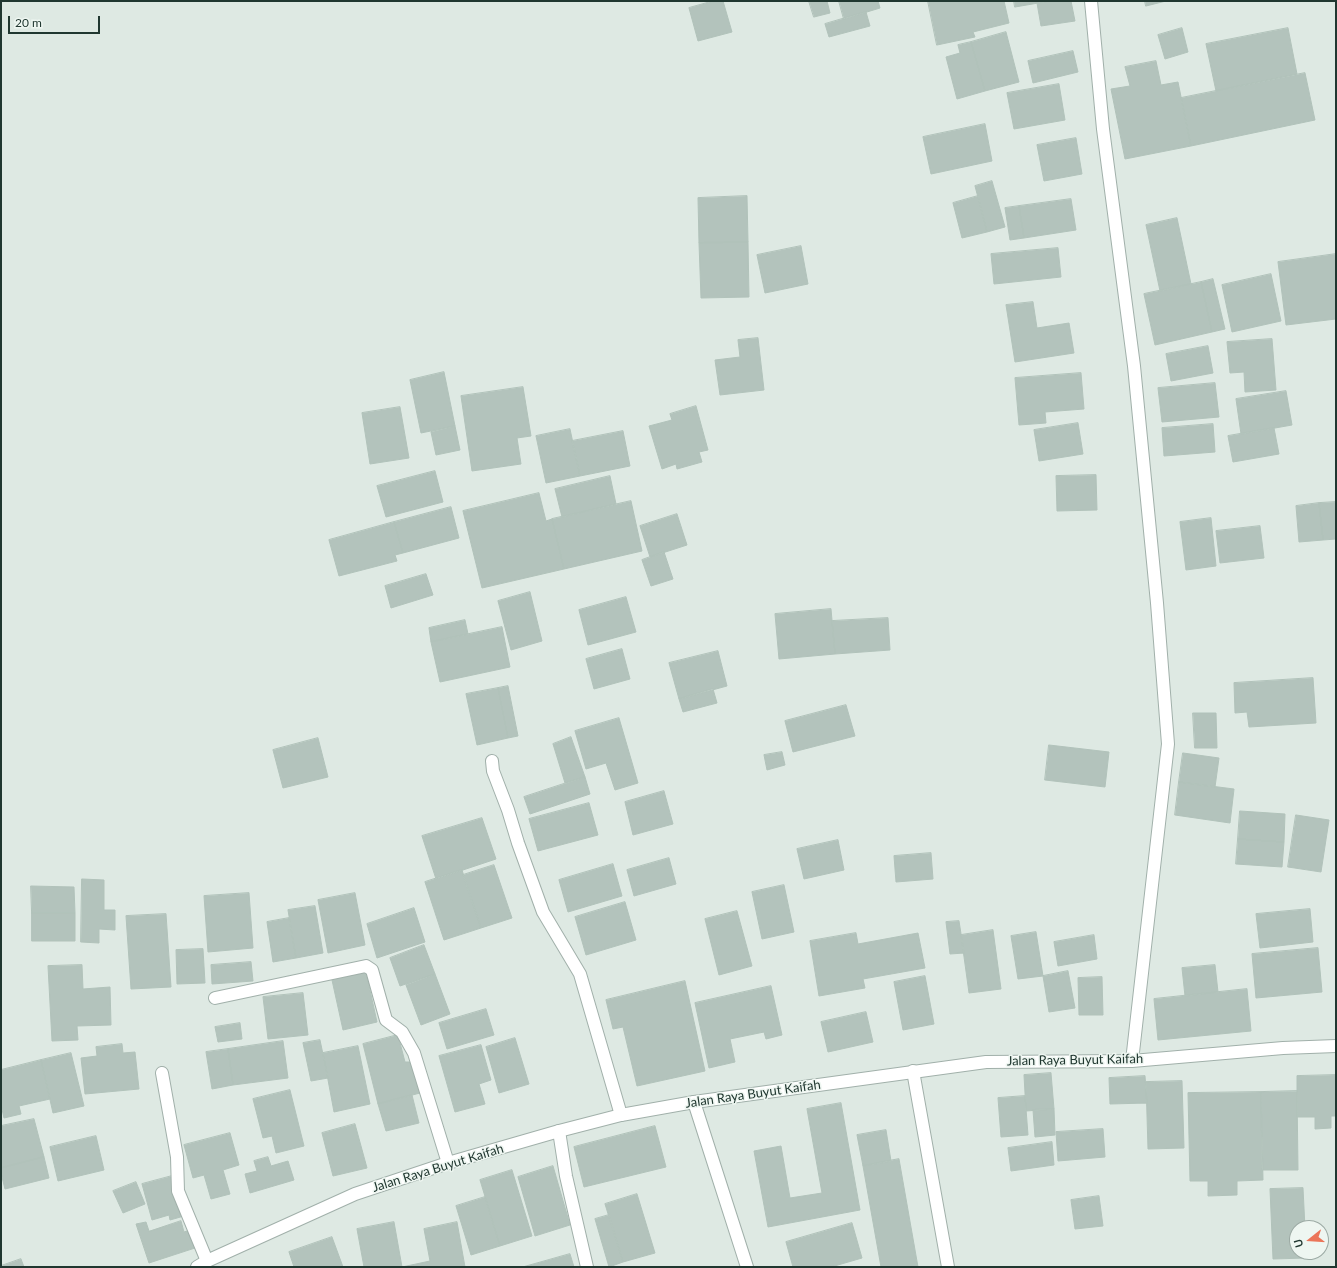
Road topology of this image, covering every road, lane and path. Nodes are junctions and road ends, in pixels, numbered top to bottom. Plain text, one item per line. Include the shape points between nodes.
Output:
1 (1091, 1) edge
2 (492, 761) dead end
3 (214, 998) dead end
4 (1336, 1046) edge
5 (1132, 1061) junction
6 (913, 1071) junction
7 (162, 1073) dead end
8 (694, 1102) junction
9 (621, 1115) junction
10 (559, 1131) junction
11 (448, 1164) junction
12 (202, 1264) edge
13 (587, 1267) edge
14 (747, 1267) edge
15 (948, 1267) edge

1 - 5 street via 1103,129 1134,366 1168,744
2 - 9 street via 493,771 543,912 580,974
3 - 11 street via 366,966 372,970 386,1020 402,1032 414,1054
4 - 5 street, Jalan Raya Buyut Kaifah
5 - 6 street, Jalan Raya Buyut Kaifah via 986,1062
6 - 8 street, Jalan Raya Buyut Kaifah
6 - 15 street
7 - 12 street via 177,1157 178,1191
8 - 9 street, Jalan Raya Buyut Kaifah
8 - 14 street
9 - 10 street, Jalan Raya Buyut Kaifah
10 - 11 street, Jalan Raya Buyut Kaifah
10 - 13 street via 566,1176
11 - 12 street, Jalan Raya Buyut Kaifah via 355,1194

